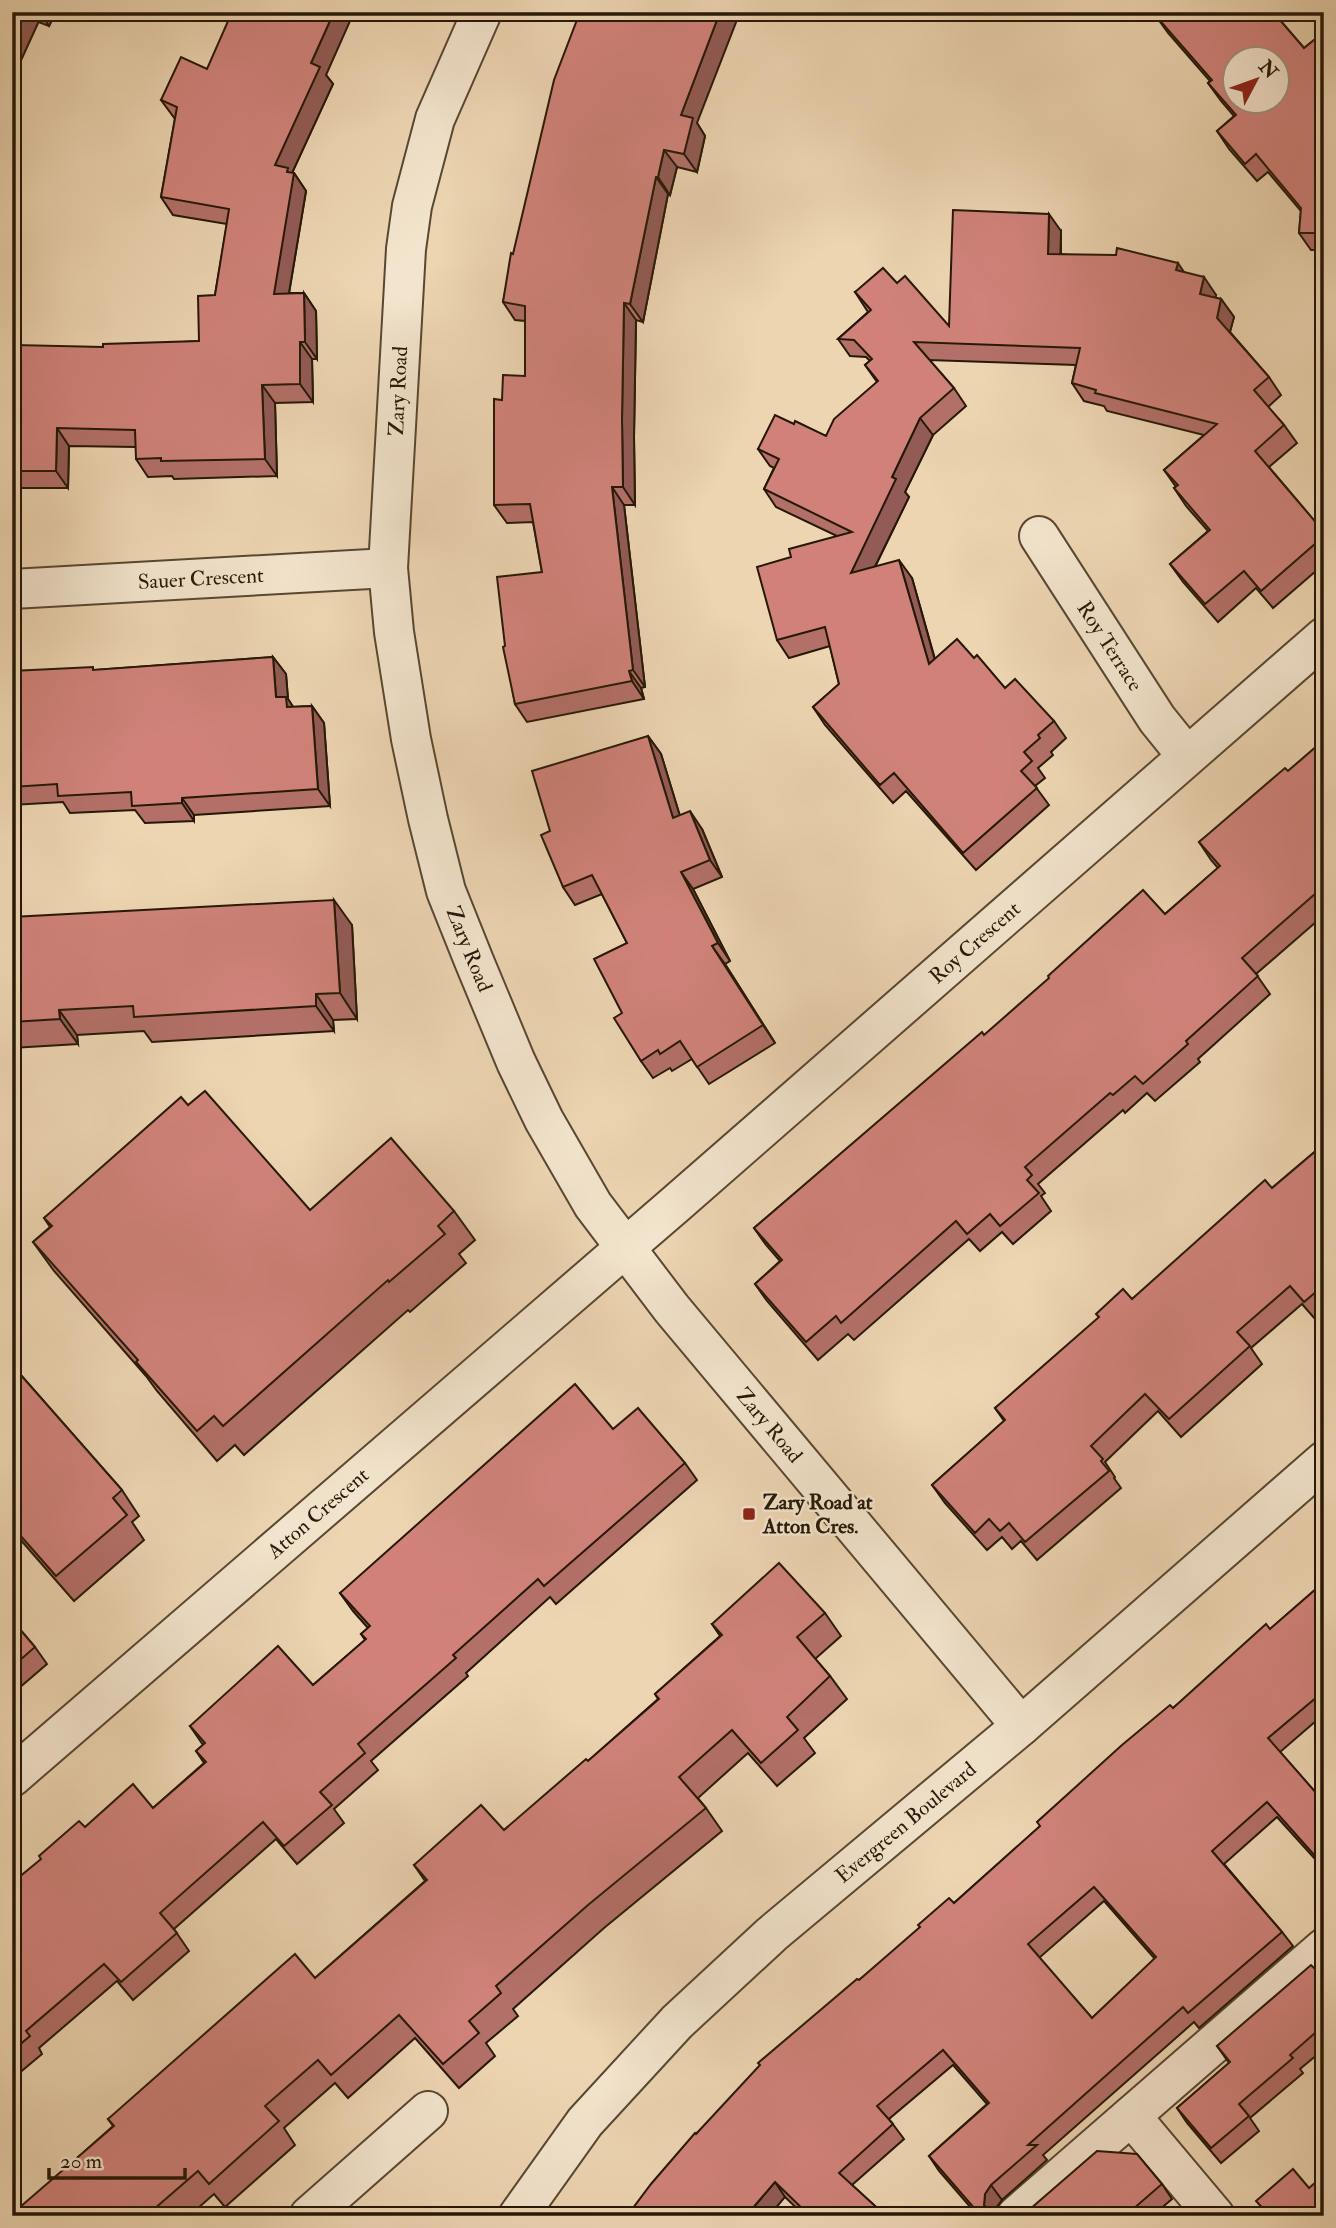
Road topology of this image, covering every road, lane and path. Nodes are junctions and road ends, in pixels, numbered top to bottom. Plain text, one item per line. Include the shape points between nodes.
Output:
1 (482, 12) edge
2 (1039, 536) dead end
3 (388, 568) junction
4 (12, 589) edge
5 (1324, 636) edge
6 (1186, 755) junction
7 (625, 1248) junction
8 (1324, 1461) edge
9 (1021, 1726) junction
10 (12, 1777) edge
11 (1324, 1948) edge
12 (428, 2111) dead end
13 (1130, 2116) junction
14 (309, 2216) edge
15 (518, 2216) edge
16 (1016, 2216) edge
17 (1215, 2216) edge

1 - 3 street, Zary Road via 435,119 412,206
2 - 6 street, Roy Terrace via 1157,719
3 - 4 street, Sauer Crescent
3 - 7 street, Zary Road via 411,739 446,891 544,1120 586,1195
5 - 6 street, Roy Crescent
6 - 7 street, Roy Crescent
7 - 9 street, Zary Road
7 - 10 street, Atton Crescent
8 - 9 street, Evergreen Boulevard
9 - 15 street, Evergreen Boulevard via 772,1934 677,2022 585,2122
11 - 13 street
12 - 14 street
13 - 16 street
13 - 17 street

